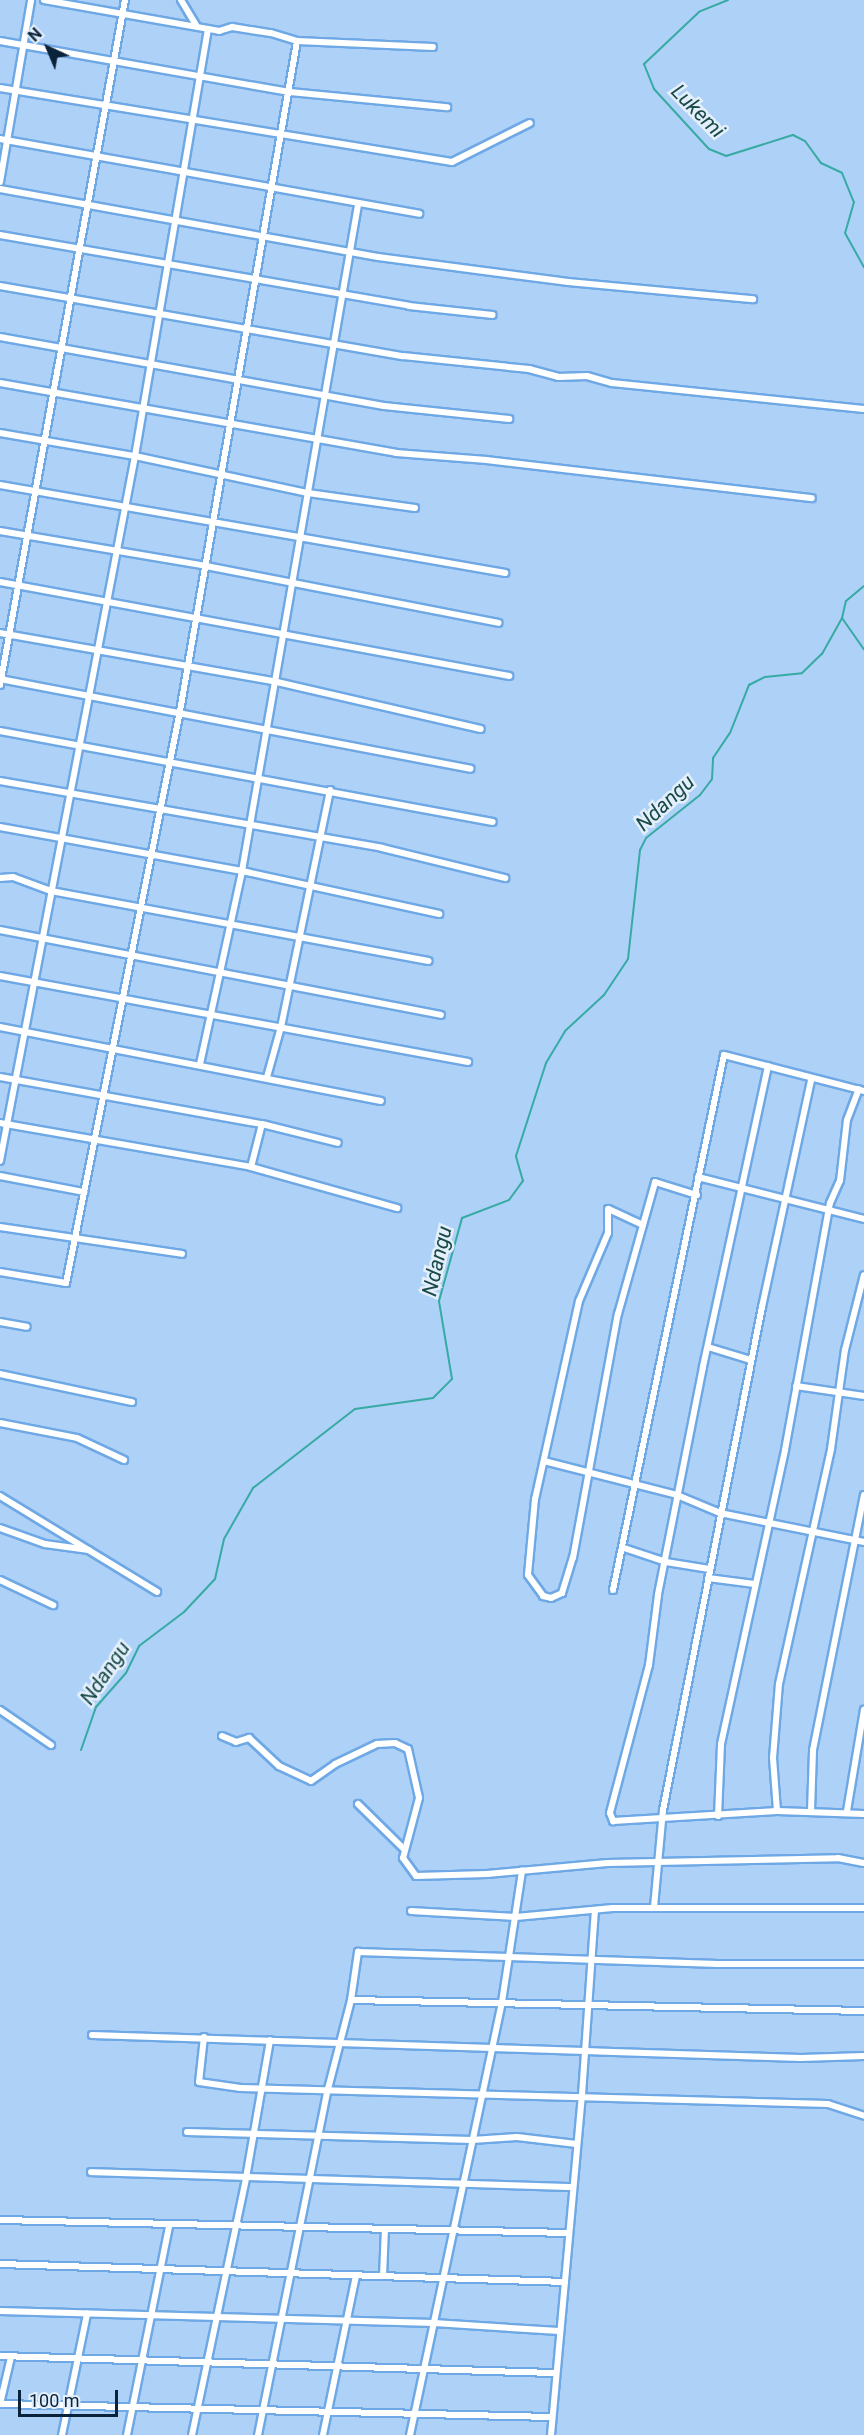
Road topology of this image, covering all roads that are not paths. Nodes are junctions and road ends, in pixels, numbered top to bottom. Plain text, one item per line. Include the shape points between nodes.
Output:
1 (31, 0) edge
2 (44, 0) edge
3 (125, 0) edge
4 (181, 0) edge
5 (78, 3) edge
6 (123, 12) junction
7 (196, 26) junction
8 (208, 29) junction
9 (0, 41) edge
10 (297, 41) junction
11 (23, 45) junction
12 (433, 47) dead end
13 (113, 63) junction
14 (201, 77) junction
15 (0, 88) edge
16 (16, 90) junction
17 (290, 92) junction
18 (103, 106) junction
19 (447, 107) dead end
20 (194, 122) junction
21 (530, 123) dead end
22 (282, 136) junction
23 (4, 140) edge
24 (96, 155) junction
25 (185, 170) junction
26 (0, 182) edge
27 (273, 187) junction
28 (0, 189) edge
29 (87, 204) junction
30 (358, 205) junction
31 (419, 214) dead end
32 (176, 220) junction
33 (0, 235) edge
34 (265, 236) junction
35 (80, 249) junction
36 (348, 251) junction
37 (168, 265) junction
38 (257, 281) junction
39 (0, 286) edge
40 (342, 295) junction
41 (70, 298) junction
42 (753, 299) dead end
43 (159, 314) junction
44 (494, 315) dead end
45 (249, 329) junction
46 (0, 337) edge
47 (334, 344) junction
48 (61, 349) junction
49 (150, 364) junction
50 (240, 380) junction
51 (0, 383) edge
52 (54, 392) junction
53 (324, 395) junction
54 (143, 407) junction
55 (864, 409) edge
56 (509, 419) dead end
57 (231, 424) junction
58 (0, 433) edge
59 (45, 440) junction
60 (317, 440) junction
61 (135, 456) junction
62 (222, 474) junction
63 (0, 485) edge
64 (37, 492) junction
65 (308, 494) junction
66 (812, 498) dead end
67 (125, 507) junction
68 (415, 508) dead end
69 (213, 523) junction
70 (0, 531) edge
71 (28, 536) junction
72 (302, 539) junction
73 (117, 552) junction
74 (206, 566) junction
75 (505, 573) dead end
76 (0, 582) edge
77 (293, 583) junction
78 (20, 585) junction
79 (107, 599) junction
80 (197, 616) junction
81 (499, 623) dead end
82 (0, 633) edge
83 (10, 634) junction
84 (285, 636) junction
85 (98, 651) junction
86 (187, 667) junction
87 (509, 676) dead end
88 (0, 681) edge
89 (277, 682) junction
90 (89, 696) junction
91 (180, 711) junction
92 (268, 728) junction
93 (481, 729) dead end
94 (0, 730) edge
95 (80, 745) junction
96 (169, 762) junction
97 (470, 769) dead end
98 (257, 779) junction
99 (0, 781) edge
100 (330, 790) junction
101 (72, 794) junction
102 (159, 810) junction
103 (493, 822) dead end
104 (249, 825) junction
105 (0, 827) edge
106 (319, 837) junction
107 (63, 839) junction
108 (152, 855) junction
109 (242, 871) junction
110 (0, 878) edge
111 (505, 878) dead end
112 (311, 886) junction
113 (51, 891) junction
114 (141, 905) junction
115 (439, 914) dead end
116 (231, 922) junction
117 (0, 930) edge
118 (300, 936) junction
119 (43, 938) junction
120 (131, 954) junction
121 (429, 961) dead end
122 (220, 970) junction
123 (0, 975) edge
124 (34, 982) junction
125 (290, 983) junction
126 (124, 998) junction
127 (212, 1014) junction
128 (441, 1015) dead end
129 (0, 1027) edge
130 (281, 1028) junction
131 (25, 1032) junction
132 (113, 1047) junction
133 (468, 1062) dead end
134 (200, 1064) junction
135 (768, 1066) junction
136 (0, 1077) edge
137 (267, 1077) junction
138 (16, 1080) junction
139 (811, 1080) junction
140 (861, 1090) edge
141 (104, 1095) junction
142 (381, 1101) dead end
143 (0, 1123) edge
144 (262, 1124) junction
145 (8, 1125) junction
146 (95, 1141) junction
147 (338, 1143) dead end
148 (0, 1161) edge
149 (251, 1167) junction
150 (0, 1176) edge
151 (698, 1178) junction
152 (741, 1187) junction
153 (84, 1192) junction
154 (698, 1195) junction
155 (786, 1200) junction
156 (397, 1209) dead end
157 (830, 1214) junction
158 (864, 1219) edge
159 (643, 1225) junction
160 (0, 1227) edge
161 (75, 1240) junction
162 (182, 1254) dead end
163 (0, 1272) edge
164 (864, 1275) edge
165 (0, 1322) edge
166 (27, 1327) dead end
167 (708, 1347) junction
168 (751, 1360) junction
169 (0, 1374) edge
170 (796, 1386) junction
171 (838, 1394) junction
172 (864, 1396) edge
173 (132, 1402) dead end
174 (0, 1423) edge
175 (124, 1460) dead end
176 (544, 1461) junction
177 (588, 1473) junction
178 (635, 1484) junction
179 (678, 1495) junction
180 (864, 1495) edge
181 (0, 1496) edge
182 (720, 1513) junction
183 (768, 1523) junction
184 (0, 1528) edge
185 (812, 1530) junction
186 (854, 1540) junction
187 (864, 1542) edge
188 (624, 1548) junction
189 (90, 1550) junction
190 (666, 1562) junction
191 (709, 1569) junction
192 (708, 1578) junction
193 (0, 1580) edge
194 (755, 1584) junction
195 (613, 1590) dead end
196 (158, 1592) dead end
197 (53, 1605) dead end
198 (864, 1709) edge
199 (0, 1710) edge
200 (222, 1736) dead end
201 (51, 1745) dead end
202 (358, 1804) dead end
203 (777, 1811) junction
204 (811, 1811) junction
205 (847, 1811) junction
206 (864, 1814) edge
207 (718, 1816) junction
208 (662, 1820) junction
209 (404, 1850) junction
210 (864, 1863) edge
211 (658, 1864) junction
212 (522, 1871) junction
213 (654, 1907) junction
214 (864, 1908) edge
215 (595, 1910) junction
216 (411, 1911) dead end
217 (516, 1917) junction
218 (510, 1959) junction
219 (591, 1961) junction
220 (864, 1964) edge
221 (351, 2000) junction
222 (502, 2002) junction
223 (588, 2006) junction
224 (864, 2011) edge
225 (92, 2035) dead end
226 (204, 2037) junction
227 (270, 2040) junction
228 (341, 2042) junction
229 (491, 2046) junction
230 (586, 2048) junction
231 (864, 2056) edge
232 (328, 2088) junction
233 (261, 2089) junction
234 (481, 2095) junction
235 (582, 2096) junction
236 (862, 2113) edge
237 (187, 2132) dead end
238 (254, 2133) junction
239 (320, 2137) junction
240 (472, 2140) junction
241 (577, 2144) junction
242 (91, 2172) dead end
243 (246, 2178) junction
244 (311, 2180) junction
245 (463, 2184) junction
246 (573, 2187) junction
247 (0, 2220) edge
248 (169, 2226) junction
249 (235, 2226) junction
250 (301, 2228) junction
251 (386, 2229) junction
252 (454, 2231) junction
253 (569, 2233) junction
254 (0, 2264) edge
255 (159, 2271) junction
256 (226, 2272) junction
257 (293, 2274) junction
258 (356, 2274) junction
259 (383, 2276) junction
260 (444, 2277) junction
261 (565, 2282) junction
262 (0, 2311) edge
263 (87, 2314) junction
264 (149, 2317) junction
265 (216, 2320) junction
266 (281, 2321) junction
267 (346, 2322) junction
268 (434, 2323) junction
269 (559, 2331) junction
270 (0, 2356) edge
271 (11, 2358) junction
272 (75, 2361) junction
273 (142, 2363) junction
274 (207, 2365) junction
275 (273, 2366) junction
276 (337, 2368) junction
277 (423, 2371) junction
278 (554, 2373) junction
279 (0, 2404) edge
280 (67, 2406) junction
281 (132, 2409) junction
282 (198, 2411) junction
283 (265, 2411) junction
284 (327, 2414) junction
285 (414, 2414) junction
286 (552, 2417) junction
287 (62, 2435) edge
288 (128, 2435) edge
289 (192, 2435) edge
290 (258, 2435) edge
291 (323, 2435) edge
292 (410, 2435) edge
293 (551, 2435) edge

1 - 11 street
2 - 5 street
3 - 6 street
4 - 7 street
5 - 6 street
6 - 7 street
6 - 13 street
7 - 8 street
8 - 10 street via 232,27
8 - 14 street
9 - 11 street
10 - 12 street
10 - 17 street
11 - 13 street
11 - 16 street
13 - 14 street
13 - 18 street
14 - 17 street
14 - 20 street
15 - 16 street
16 - 18 street
16 - 23 street
17 - 19 street
17 - 22 street
18 - 20 street
18 - 24 street
20 - 22 street
20 - 25 street
21 - 22 street via 452,162
22 - 27 street
23 - 24 street
23 - 26 street
24 - 25 street
24 - 29 street
25 - 27 street
25 - 32 street
27 - 30 street
27 - 34 street
28 - 29 street
29 - 32 street
29 - 35 street
30 - 31 street
30 - 36 street
32 - 34 street
32 - 37 street
33 - 35 street
34 - 36 street
34 - 38 street
35 - 37 street
35 - 41 street
36 - 40 street
36 - 42 street via 568,282
37 - 38 street
37 - 43 street
38 - 40 street
38 - 45 street
39 - 41 street
40 - 44 street
40 - 47 street
41 - 43 street
41 - 48 street
43 - 45 street
43 - 49 street
45 - 47 street
45 - 50 street
46 - 48 street
47 - 53 street
47 - 55 street via 403,356 529,369 558,377 587,376 612,383
48 - 49 street
48 - 52 street
49 - 50 street
49 - 54 street
50 - 53 street
50 - 57 street
51 - 52 street
52 - 54 street
52 - 59 street
53 - 56 street via 431,412
53 - 60 street
54 - 57 street
54 - 61 street
57 - 60 street
57 - 62 street
58 - 59 street
59 - 61 street
59 - 64 street
60 - 65 street
60 - 66 street via 396,453
61 - 62 street
61 - 67 street
62 - 65 street
62 - 69 street
63 - 64 street
64 - 67 street
64 - 71 street
65 - 68 street
65 - 72 street
67 - 69 street
67 - 73 street
69 - 72 street
69 - 74 street
70 - 71 street
71 - 73 street
71 - 78 street
72 - 75 street
72 - 77 street
73 - 74 street
73 - 79 street
74 - 77 street
74 - 80 street
76 - 78 street
77 - 81 street
77 - 84 street
78 - 79 street
78 - 83 street
79 - 80 street
79 - 85 street
80 - 84 street
80 - 86 street
82 - 83 street
83 - 85 street
83 - 88 street
84 - 87 street
84 - 89 street
85 - 86 street
85 - 90 street
86 - 89 street
86 - 91 street
88 - 90 street
89 - 92 street
89 - 93 street
90 - 91 street
90 - 95 street
91 - 92 street
91 - 96 street
92 - 97 street
92 - 98 street
94 - 95 street
95 - 96 street
95 - 101 street
96 - 98 street
96 - 102 street
98 - 100 street
98 - 104 street
99 - 101 street
100 - 103 street
100 - 106 street
101 - 102 street
101 - 107 street
102 - 104 street
102 - 108 street
104 - 106 street
104 - 109 street
105 - 107 street
106 - 111 street via 415,854
106 - 112 street
107 - 108 street
107 - 113 street
108 - 109 street
108 - 114 street
109 - 112 street
109 - 116 street
110 - 113 street via 13,877
112 - 115 street
112 - 118 street
113 - 114 street
113 - 119 street
114 - 116 street
114 - 120 street
116 - 118 street
116 - 122 street
117 - 119 street
118 - 121 street
118 - 125 street
119 - 120 street
119 - 124 street
120 - 122 street
120 - 126 street
122 - 125 street
122 - 127 street
123 - 124 street
124 - 126 street
124 - 131 street
125 - 128 street
125 - 130 street
126 - 127 street
126 - 132 street
127 - 130 street
127 - 134 street
129 - 131 street
130 - 133 street
130 - 137 street
131 - 132 street
131 - 138 street
132 - 134 street
132 - 141 street
134 - 137 street
135 - 139 street
135 - 151 street via 724,1055
135 - 152 street
136 - 138 street
137 - 142 street
138 - 141 street
138 - 145 street
139 - 140 street
139 - 155 street
140 - 157 street via 847,1120 840,1181 832,1197
141 - 144 street
141 - 146 street
143 - 145 street
144 - 147 street
144 - 149 street
145 - 146 street
145 - 148 street
146 - 149 street
146 - 153 street
149 - 156 street
150 - 153 street
151 - 152 street
151 - 154 street
152 - 155 street
152 - 167 street
153 - 161 street
154 - 159 street via 655,1182
154 - 178 street via 668,1314
155 - 157 street
155 - 168 street
157 - 158 street
157 - 170 street
159 - 176 street via 608,1209 608,1233 579,1301
159 - 177 street via 618,1314
160 - 161 street
161 - 162 street
161 - 163 street via 66,1283
164 - 171 street
165 - 166 street
167 - 168 street
167 - 179 street
168 - 182 street
169 - 173 street
170 - 171 street
170 - 183 street
171 - 172 street
171 - 185 street via 831,1449
174 - 175 street via 77,1438
176 - 177 street
176 - 177 street via 535,1499 528,1575 543,1596 559,1597 565,1588
177 - 178 street
178 - 179 street
178 - 188 street
179 - 182 street
179 - 190 street
180 - 186 street
181 - 189 street
182 - 183 street
182 - 191 street
183 - 185 street
183 - 194 street
184 - 189 street via 45,1544
185 - 186 street
185 - 203 street via 779,1684 773,1758
186 - 187 street
186 - 204 street via 813,1750
188 - 190 street
188 - 195 street
189 - 196 street
190 - 191 street
190 - 208 street via 649,1665 610,1813 613,1821
191 - 192 street
192 - 194 street
192 - 208 street
193 - 197 street
194 - 207 street via 722,1744
198 - 205 street
199 - 201 street
200 - 209 street via 236,1742 249,1737 279,1766 311,1781 335,1764 377,1744 395,1743 408,1749 419,1798
202 - 209 street
203 - 204 street
203 - 207 street
204 - 205 street
205 - 206 street
207 - 208 street
208 - 211 street
209 - 212 street via 405,1865 416,1876
210 - 211 street via 828,1858
211 - 212 street via 608,1863
211 - 213 street
212 - 217 street
213 - 214 street
213 - 215 street
215 - 217 street
215 - 219 street
216 - 217 street
217 - 218 street
218 - 219 street
218 - 221 street via 358,1952
218 - 222 street
219 - 220 street
219 - 223 street
221 - 222 street
221 - 228 street
222 - 223 street
222 - 229 street
223 - 224 street
223 - 230 street
225 - 226 street
226 - 227 street
226 - 233 street via 199,2082
227 - 228 street
227 - 233 street
228 - 229 street
228 - 232 street
229 - 230 street
229 - 234 street
230 - 231 street via 734,2056
230 - 235 street
232 - 233 street
232 - 234 street
232 - 239 street
233 - 238 street
234 - 235 street
234 - 240 street
235 - 236 street via 828,2104
235 - 241 street
237 - 238 street
238 - 239 street
238 - 243 street
239 - 240 street
239 - 244 street
240 - 241 street via 517,2137
240 - 245 street
241 - 246 street
242 - 243 street
243 - 244 street
243 - 249 street
244 - 245 street
244 - 250 street
245 - 246 street
245 - 252 street
246 - 253 street
247 - 248 street
248 - 249 street
248 - 255 street
249 - 250 street
249 - 256 street
250 - 251 street
250 - 257 street
251 - 252 street
251 - 259 street
252 - 253 street
252 - 260 street
253 - 261 street
254 - 255 street
255 - 256 street
255 - 264 street
256 - 257 street
256 - 265 street
257 - 258 street
257 - 266 street
258 - 259 street
258 - 267 street
259 - 260 street
260 - 261 street
260 - 268 street
261 - 269 street
262 - 263 street
263 - 264 street
263 - 272 street
264 - 265 street
264 - 273 street
265 - 266 street
265 - 274 street
266 - 267 street
266 - 275 street
267 - 268 street
267 - 276 street
268 - 269 street
268 - 277 street
269 - 278 street
270 - 271 street
271 - 272 street
271 - 279 street
272 - 273 street
272 - 280 street
273 - 274 street
273 - 281 street
274 - 275 street
274 - 282 street
275 - 276 street
275 - 283 street
276 - 277 street
276 - 284 street
277 - 278 street
277 - 285 street
278 - 286 street
279 - 280 street
280 - 281 street
280 - 287 street
281 - 282 street
281 - 288 street
282 - 283 street
282 - 289 street
283 - 284 street
283 - 290 street
284 - 285 street
284 - 291 street
285 - 286 street
285 - 292 street
286 - 293 street

